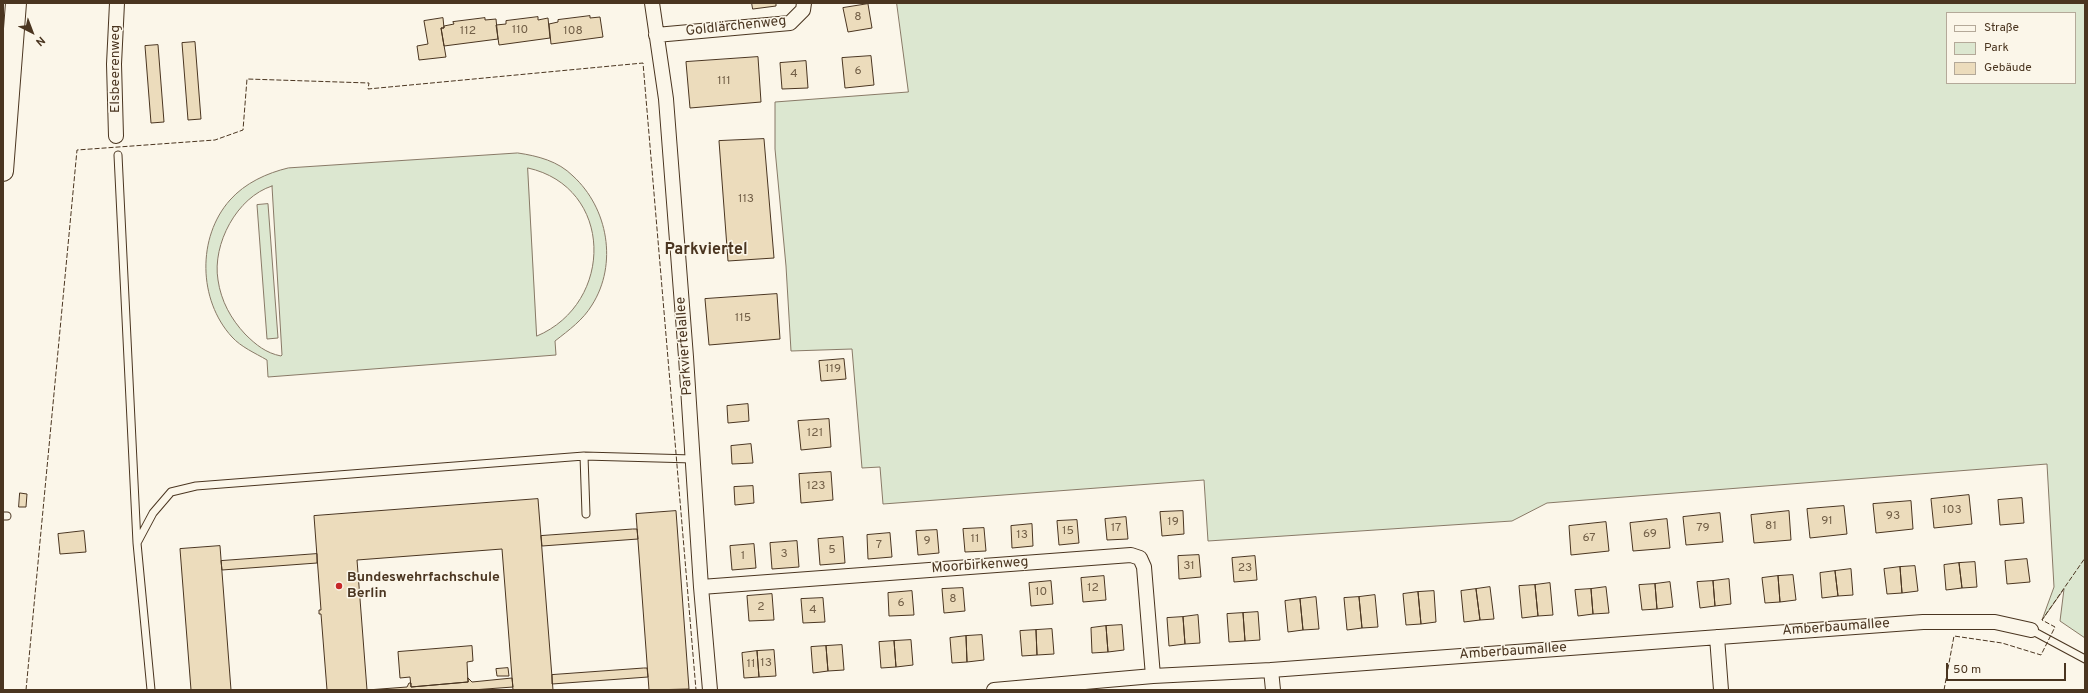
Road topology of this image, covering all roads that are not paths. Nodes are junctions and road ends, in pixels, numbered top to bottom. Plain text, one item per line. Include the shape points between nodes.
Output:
1 (16, 3) edge
2 (117, 3) edge
3 (652, 3) edge
4 (804, 3) edge
5 (656, 35) junction
6 (6, 104) edge
7 (116, 136) dead end
8 (118, 155) dead end
9 (3, 170) edge
10 (584, 456) junction
11 (694, 459) junction
12 (586, 514) dead end
13 (137, 543) junction
14 (701, 587) junction
15 (2031, 630) joint
16 (1717, 637) junction
17 (2085, 659) edge
18 (1271, 670) junction
19 (1153, 676) junction
20 (1080, 687) edge
21 (151, 690) edge
22 (710, 690) edge
23 (994, 690) edge
24 (1273, 690) edge
25 (1721, 690) edge

1 - 6 main road
2 - 7 street, Elsbeerenweg via 114,64
3 - 5 street, Parkviertelallee
4 - 5 street, Goldlärchenweg via 803,10 790,24
5 - 11 street, Parkviertelallee via 666,107
6 - 9 main road
8 - 13 lane
10 - 11 lane
10 - 12 lane
10 - 13 lane via 196,486 171,492 153,513
11 - 14 street, Parkviertelallee
13 - 21 lane
14 - 19 street, Moorbirkenweg via 1131,555 1140,558 1144,567
14 - 22 street, Parkviertelallee
15 - 16 street, Amberbaumallee via 1995,622 1923,622
15 - 17 lane
16 - 18 street, Amberbaumallee
16 - 25 street
18 - 19 street, Amberbaumallee
18 - 24 street
19 - 20 street, Amberbaumallee
20 - 23 street, Amberbaumallee

